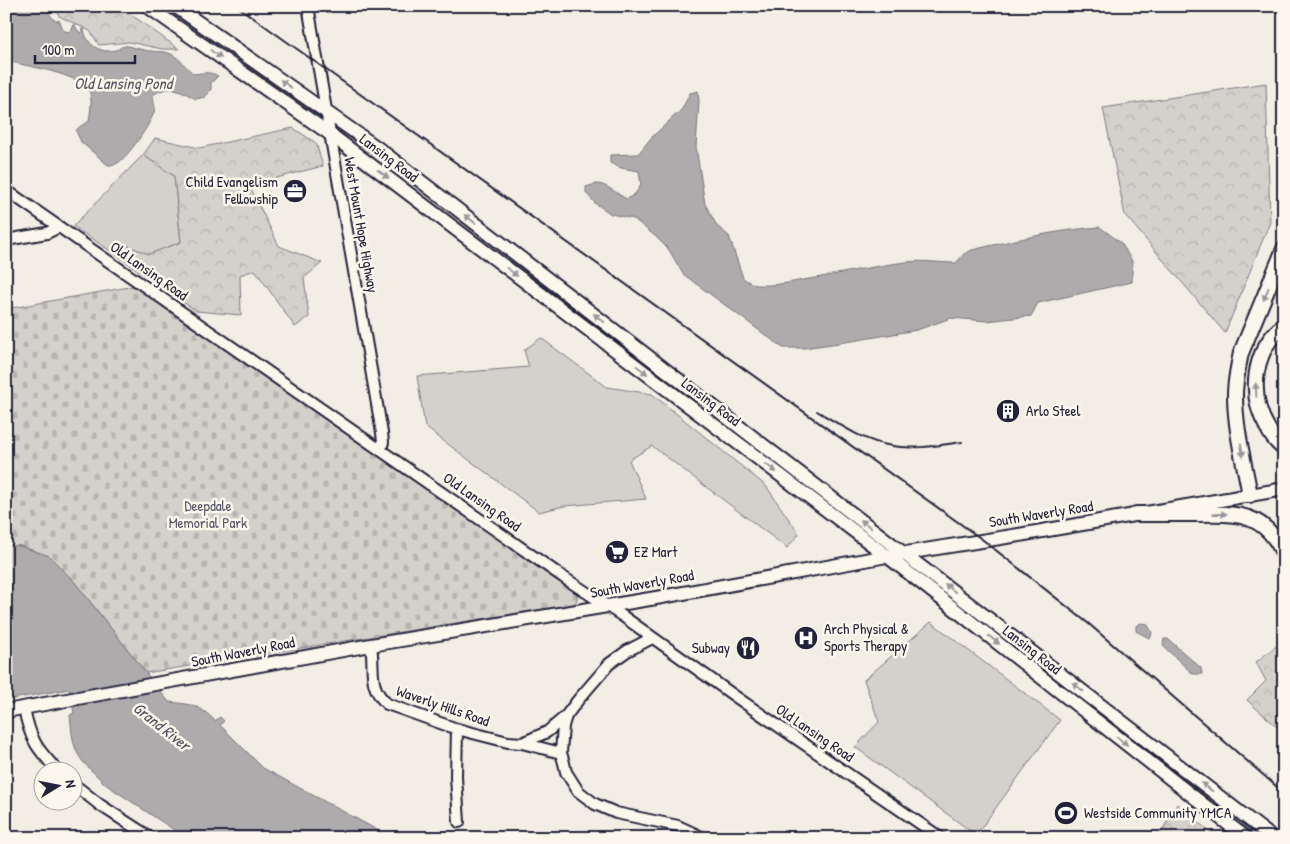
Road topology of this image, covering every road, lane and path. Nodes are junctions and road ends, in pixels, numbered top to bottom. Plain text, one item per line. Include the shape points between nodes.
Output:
1 (147, 6) edge
2 (175, 6) edge
3 (308, 6) edge
4 (326, 112) junction
5 (330, 134) junction
6 (6, 190) edge
7 (59, 227) junction
8 (6, 240) edge
9 (1284, 249) edge
10 (1284, 325) edge
11 (1284, 448) edge
12 (381, 449) junction
13 (1284, 489) edge
14 (1250, 495) junction
15 (1136, 514) junction
16 (905, 554) junction
17 (1284, 555) edge
18 (887, 556) junction
19 (608, 606) junction
20 (652, 638) junction
21 (371, 645) junction
22 (24, 708) junction
23 (6, 711) edge
24 (566, 716) junction
25 (458, 728) junction
26 (522, 743) junction
27 (561, 753) junction
28 (50, 762) edge
29 (82, 790) edge
30 (459, 822) dead end
31 (151, 838) edge
32 (704, 838) edge
33 (941, 838) edge
34 (1246, 838) edge
35 (1273, 838) edge

1 -> 5 main road, Lansing Road
4 -> 2 main road, Lansing Road
3 - 4 street, West Mount Hope Highway
4 - 5 street, West Mount Hope Highway
16 -> 4 main road, Lansing Road via 379,148
5 - 12 street, West Mount Hope Highway via 382,433
5 -> 18 main road, Lansing Road
6 - 7 street, Old Lansing Road
7 - 8 street
7 - 12 street, Old Lansing Road
9 -> 14 highway via 1237,370 1236,415
11 -> 10 highway via 1261,418 1255,385 1259,360
12 - 19 street, Old Lansing Road
13 - 14 main road, South Waverly Road
14 - 15 main road, South Waverly Road
15 - 16 main road, South Waverly Road
15 -> 17 highway via 1243,516 1267,530
16 - 18 main road, South Waverly Road
35 -> 16 main road, Lansing Road
18 - 19 main road, South Waverly Road
18 -> 34 main road, Lansing Road
19 - 20 street, Old Lansing Road
19 - 21 main road, South Waverly Road
20 - 24 street via 609,664
20 - 33 street, Old Lansing Road
21 - 22 main road, South Waverly Road
21 - 25 street, Waverly Hills Road via 374,686 387,704
22 - 23 main road, South Waverly Road
22 - 28 street via 28,729 38,749
24 - 26 street via 547,732
24 - 27 street
25 - 26 street, Waverly Hills Road
25 - 30 street via 456,777
26 - 27 street, Waverly Hills Road
27 - 32 street via 566,772 578,791 595,804 616,813 678,826
29 - 31 street

